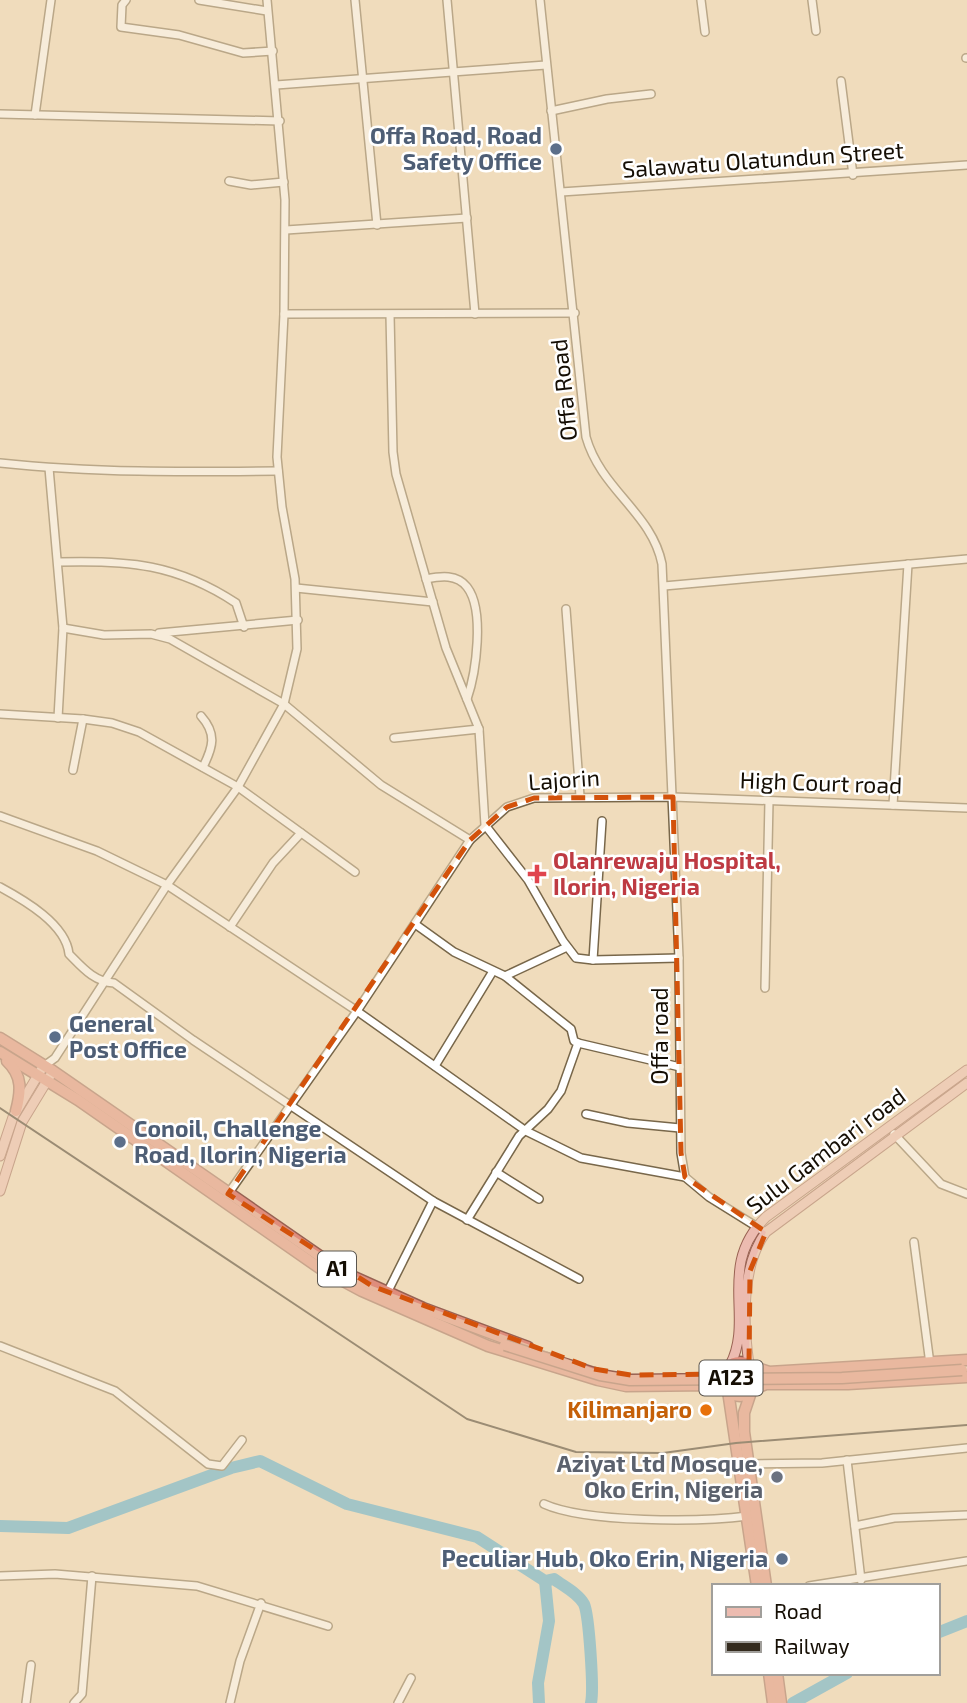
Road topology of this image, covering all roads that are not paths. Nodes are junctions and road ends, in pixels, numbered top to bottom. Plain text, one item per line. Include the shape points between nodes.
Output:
1 (51, 0) edge
2 (126, 0) edge
3 (199, 0) edge
4 (267, 0) edge
5 (355, 0) edge
6 (447, 0) edge
7 (540, 0) edge
8 (701, 0) edge
9 (812, 0) edge
10 (267, 11) junction
11 (705, 32) dead end
12 (816, 32) dead end
13 (273, 51) junction
14 (546, 65) junction
15 (453, 71) junction
16 (364, 78) junction
17 (841, 81) dead end
18 (276, 85) junction
19 (651, 94) dead end
20 (551, 111) junction
21 (0, 114) edge
22 (35, 115) junction
23 (280, 121) junction
24 (967, 165) edge
25 (853, 175) junction
26 (229, 181) dead end
27 (284, 182) junction
28 (561, 192) junction
29 (467, 218) junction
30 (377, 225) junction
31 (286, 230) junction
32 (575, 313) junction
33 (284, 314) junction
34 (475, 314) junction
35 (390, 315) junction
36 (0, 463) edge
37 (49, 468) junction
38 (278, 471) junction
39 (967, 559) edge
40 (59, 562) junction
41 (908, 564) junction
42 (426, 579) junction
43 (664, 586) junction
44 (296, 588) junction
45 (433, 602) junction
46 (566, 609) dead end
47 (298, 620) junction
48 (244, 627) junction
49 (63, 628) junction
50 (151, 634) junction
51 (467, 699) junction
52 (284, 704) junction
53 (0, 714) edge
54 (201, 716) dead end
55 (58, 718) junction
56 (83, 719) junction
57 (480, 729) junction
58 (394, 738) dead end
59 (203, 767) junction
60 (72, 770) dead end
61 (238, 787) junction
62 (580, 796) junction
63 (673, 797) junction
64 (769, 801) junction
65 (893, 805) junction
66 (967, 808) edge
67 (0, 816) edge
68 (602, 821) dead end
69 (485, 825) junction
70 (301, 833) junction
71 (470, 840) junction
72 (355, 872) dead end
73 (167, 885) junction
74 (0, 887) edge
75 (415, 924) junction
76 (230, 927) junction
77 (567, 947) junction
78 (680, 958) junction
79 (593, 960) junction
80 (493, 971) junction
81 (505, 976) junction
82 (103, 983) junction
83 (765, 988) dead end
84 (357, 1011) junction
85 (0, 1038) edge
86 (578, 1043) junction
87 (0, 1053) edge
88 (435, 1066) junction
89 (680, 1067) junction
90 (967, 1070) edge
91 (46, 1073) junction
92 (967, 1083) edge
93 (291, 1105) junction
94 (16, 1111) junction
95 (586, 1114) dead end
96 (887, 1126) junction
97 (680, 1128) junction
98 (526, 1131) junction
99 (894, 1135) junction
100 (1, 1151) edge
101 (496, 1172) junction
102 (685, 1177) junction
103 (0, 1191) edge
104 (228, 1194) junction
105 (967, 1194) edge
106 (539, 1199) dead end
107 (433, 1201) junction
108 (467, 1220) junction
109 (757, 1226) junction
110 (766, 1232) junction
111 (914, 1242) dead end
112 (579, 1279) dead end
113 (387, 1293) junction
114 (421, 1313) junction
115 (0, 1346) edge
116 (930, 1364) junction
117 (751, 1365) junction
118 (727, 1368) junction
119 (965, 1368) edge
120 (727, 1389) junction
121 (752, 1391) junction
122 (242, 1440) dead end
123 (967, 1448) edge
124 (847, 1460) junction
125 (748, 1464) junction
126 (544, 1504) dead end
127 (967, 1515) edge
128 (748, 1516) junction
129 (855, 1526) junction
130 (967, 1561) edge
131 (0, 1576) edge
132 (92, 1576) junction
133 (862, 1580) junction
134 (757, 1584) edge
135 (766, 1584) edge
136 (827, 1584) edge
137 (261, 1603) junction
138 (328, 1626) dead end
139 (31, 1665) dead end
140 (770, 1675) edge
141 (777, 1675) edge
142 (411, 1678) dead end
143 (778, 1702) edge
144 (26, 1703) edge
145 (74, 1703) edge
146 (230, 1703) edge
147 (398, 1703) edge

1 - 22 street
2 - 13 street via 121,27 179,35 243,53
3 - 10 street
4 - 10 street
5 - 16 street
6 - 15 street
7 - 14 street, Offa Road
8 - 11 street
9 - 12 street
10 - 13 street
13 - 18 street
14 - 15 street
14 - 20 street, Offa Road
15 - 16 street
15 - 29 street
16 - 18 street
16 - 30 street
17 - 25 street
18 - 23 street
19 - 20 street
20 - 28 street, Offa Road
21 - 22 street
22 - 23 street
23 - 27 street
24 - 25 street, Salawatu Olatundun Street
25 - 28 street, Salawatu Olatundun Street
26 - 27 street via 251,185
27 - 31 street
28 - 32 street, Offa Road
29 - 30 street
29 - 34 street
30 - 31 street
31 - 33 street
32 - 34 street
32 - 43 street, Offa Road via 586,437 592,457 654,538
33 - 35 street
33 - 38 street
34 - 35 street
35 - 42 street via 396,474
36 - 37 street
37 - 38 street
37 - 40 street
38 - 44 street
39 - 41 street
40 - 48 street via 106,560 156,566 236,603
40 - 49 street
41 - 43 street
41 - 65 street
42 - 45 street
42 - 51 street via 452,577 468,587 477,625 476,664
43 - 63 street, Offa Road
44 - 45 street
44 - 47 street
45 - 51 street
46 - 62 street
47 - 48 street
47 - 52 street via 297,649
48 - 50 street
49 - 50 street via 104,635
49 - 55 street
50 - 52 street via 170,639
51 - 57 street
52 - 61 street
52 - 71 street via 381,785
53 - 55 street
54 - 59 street via 213,742
55 - 56 street
56 - 59 street via 139,732
56 - 60 street
57 - 58 street
57 - 69 street
59 - 61 street
61 - 70 street
61 - 73 street
62 - 63 street, Lajorin
62 - 69 street, Lajorin via 522,800
63 - 64 street, High Court road
63 - 78 street, Offa road
64 - 65 street, High Court road
64 - 83 street
65 - 66 street, High Court road
67 - 73 street via 97,851
68 - 79 street
69 - 71 street, Lajorin
69 - 77 street via 528,880
70 - 72 street
70 - 76 street via 273,863
71 - 75 street, Lajorin
73 - 76 street
73 - 82 street
74 - 82 street via 47,919 68,942 69,954
75 - 80 street via 448,948
75 - 84 street, Lajorin
76 - 84 street
77 - 79 street via 576,958
77 - 81 street
78 - 79 street
78 - 89 street, Offa road
80 - 81 street
80 - 88 street
81 - 86 street via 571,1029
82 - 91 street
82 - 93 street via 114,983
84 - 88 street
84 - 93 street, Lajorin
85 - 91 highway, A1
86 - 89 street
86 - 98 street via 561,1091
87 - 91 highway, A1
87 - 94 highway via 20,1079
88 - 98 street
89 - 97 street, Offa road
90 - 96 main road, Sulu Gambari road
91 - 94 main road
91 - 103 main road via 22,1122
91 - 104 highway, A1
91 - 114 highway, A1 via 321,1269
92 - 99 main road
93 - 104 street, Lajorin
93 - 107 street
94 - 100 main road
95 - 97 street
96 - 99 street
96 - 109 main road, Sulu Gambari road
97 - 102 street, Offa road
98 - 101 street
98 - 102 street via 581,1158
99 - 105 street via 941,1184
99 - 110 main road
101 - 106 street
101 - 108 street
102 - 109 street
104 - 113 highway, A1 via 319,1257
107 - 108 street
107 - 113 street
108 - 112 street
109 - 110 street
109 - 118 main road, Sulu Gambari road via 742,1252 734,1356
110 - 117 main road via 750,1271 746,1326
111 - 116 street
113 - 114 highway, A1
114 - 118 highway, A1 via 619,1376 710,1376
114 - 119 highway, A123, bridge via 583,1366 631,1375
114 - 120 highway, A1 via 488,1346 613,1384
115 - 122 street via 116,1391 208,1464 222,1466
116 - 117 highway, A123 via 769,1372
116 - 119 highway, A123
117 - 118 highway, A1 via 737,1362
117 - 121 highway via 757,1377
118 - 120 highway
119 - 121 highway, A123 via 848,1384 766,1384
120 - 121 highway, A1 via 739,1396
120 - 128 highway
121 - 125 highway via 744,1413
123 - 124 street
124 - 125 street
124 - 129 street
125 - 135 highway
126 - 128 street via 562,1512 652,1520
127 - 129 street via 894,1518
128 - 134 highway
129 - 133 street
130 - 133 street
131 - 132 street
132 - 137 street via 197,1586
132 - 145 street via 82,1694
133 - 136 street
137 - 138 street
137 - 146 street
139 - 144 street
140 - 143 highway
141 - 143 highway
142 - 147 street

